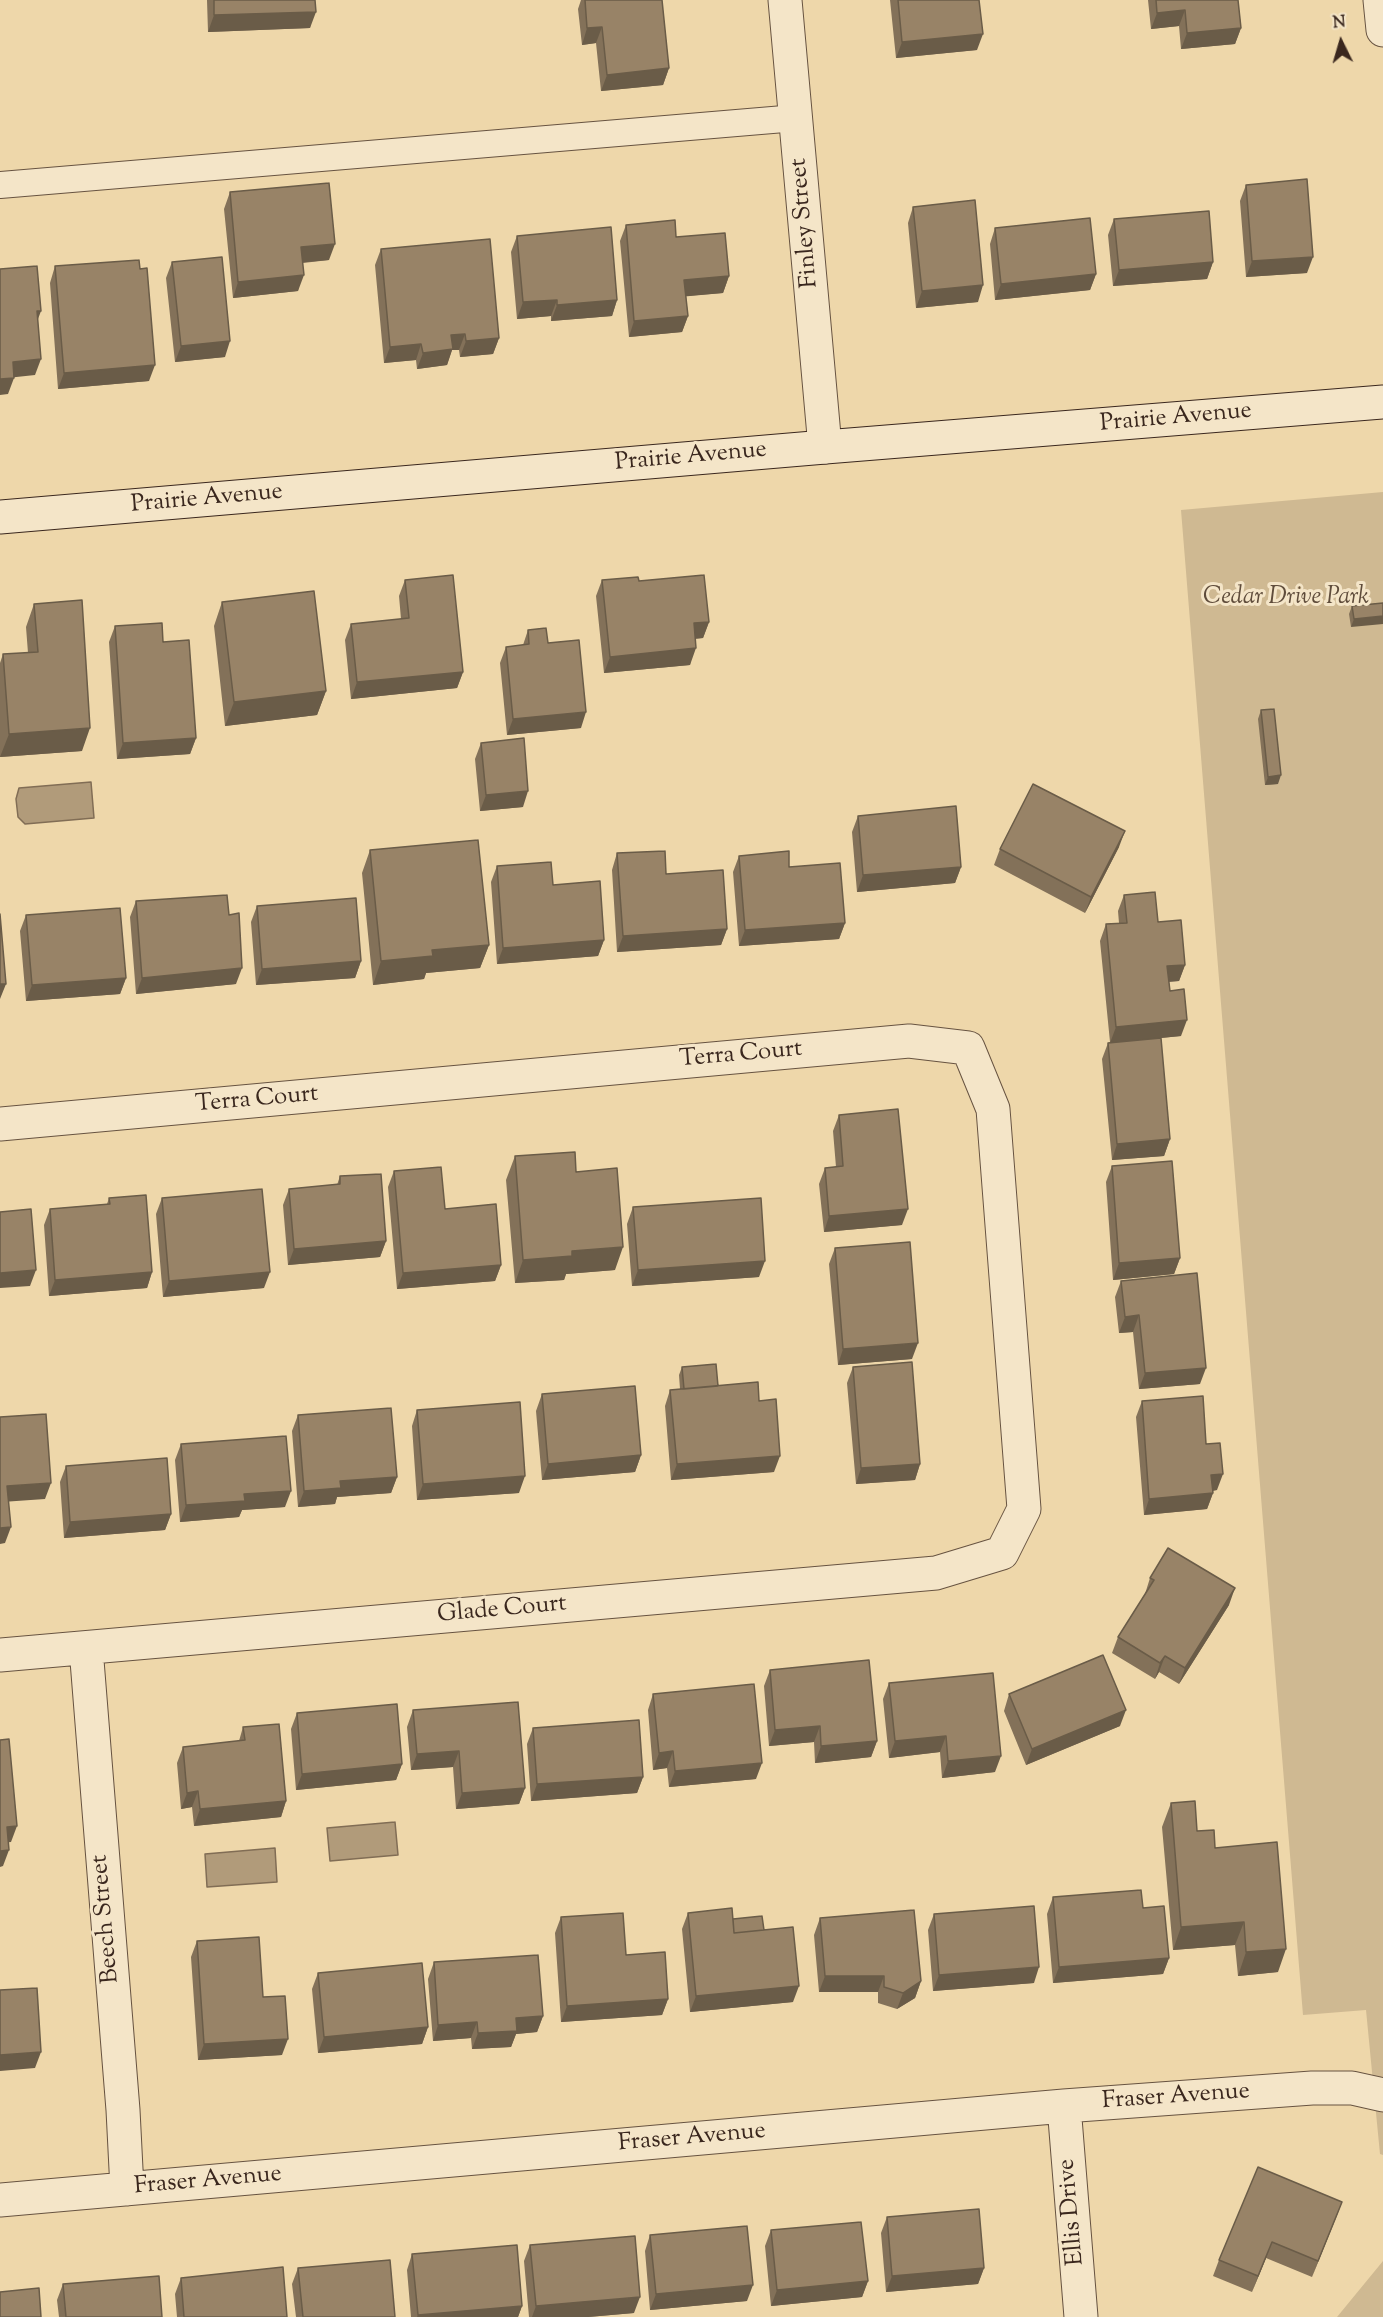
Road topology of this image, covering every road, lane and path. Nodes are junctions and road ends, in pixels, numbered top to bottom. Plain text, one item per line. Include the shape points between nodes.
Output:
1 (785, 0) edge
2 (1380, 0) edge
3 (1383, 30) edge
4 (796, 118) junction
5 (0, 185) edge
6 (1383, 402) edge
7 (825, 447) junction
8 (0, 517) edge
9 (0, 1124) edge
10 (1002, 1553) joint
11 (86, 1648) junction
12 (0, 1655) edge
13 (1383, 2095) edge
14 (1064, 2106) junction
15 (127, 2189) junction
16 (0, 2200) edge
17 (1081, 2317) edge

1 - 4 street, Finley Street
2 - 3 street
4 - 5 lane
4 - 7 street, Finley Street
6 - 7 street, Prairie Avenue
7 - 8 street, Prairie Avenue
9 - 10 street, Terra Court via 909,1041 968,1048 993,1109 1024,1509
10 - 11 street, Glade Court via 936,1573
11 - 12 street, Glade Court
11 - 15 street, Beech Street
13 - 14 street, Fraser Avenue via 1352,2088 1312,2088
14 - 15 street, Fraser Avenue
14 - 17 street, Ellis Drive
15 - 16 street, Fraser Avenue

